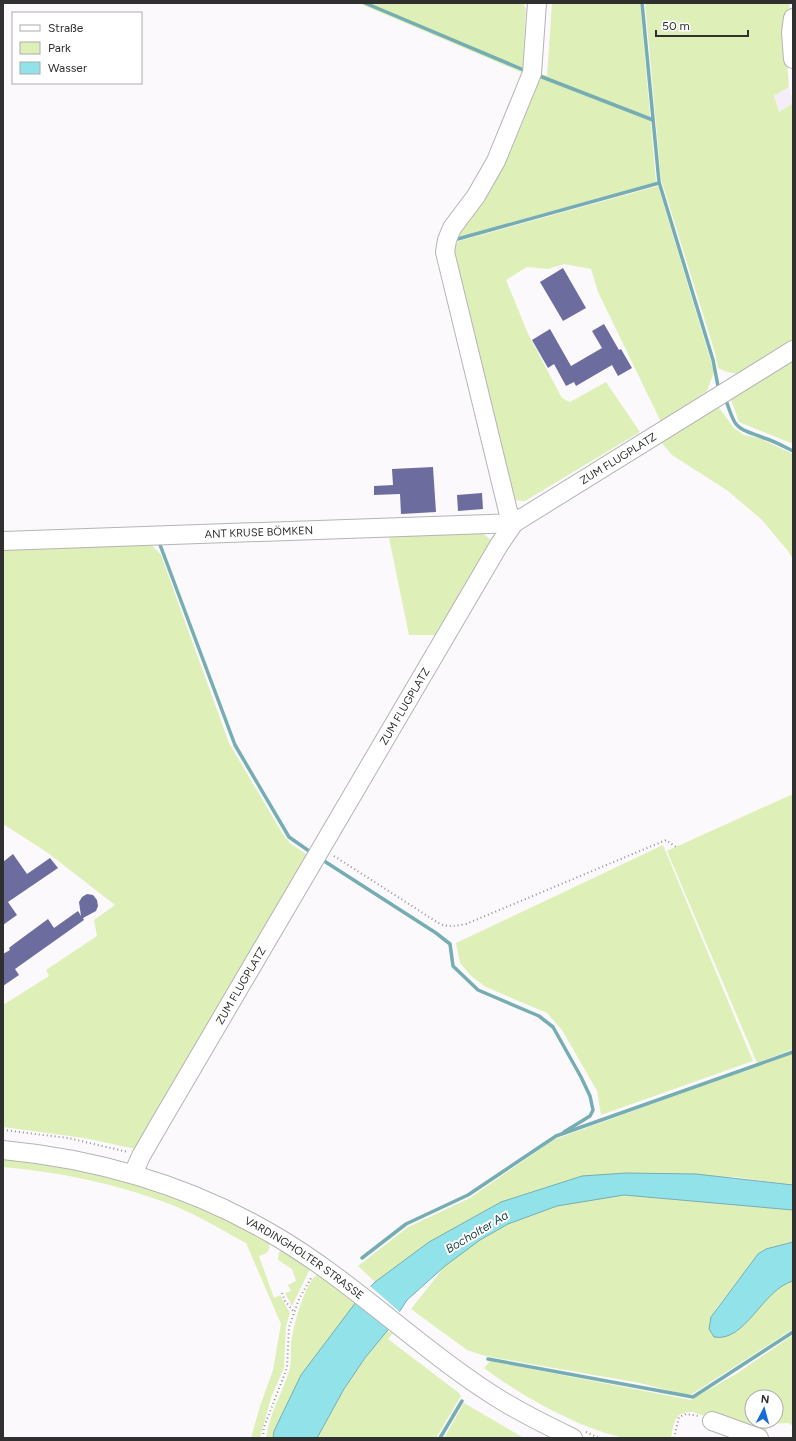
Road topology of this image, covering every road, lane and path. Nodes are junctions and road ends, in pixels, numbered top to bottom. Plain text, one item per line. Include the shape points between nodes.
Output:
1 (537, 3) edge
2 (793, 18) edge
3 (793, 59) edge
4 (793, 350) edge
5 (514, 523) junction
6 (3, 541) edge
7 (322, 847) junction
8 (676, 847) dead end
9 (3, 1150) edge
10 (133, 1174) junction
11 (319, 1264) junction
12 (282, 1293) dead end
13 (294, 1312) junction
14 (712, 1421) joint
15 (263, 1438) edge
16 (573, 1438) edge
17 (674, 1438) edge
18 (759, 1438) edge

1 - 5 street via 532,73 496,161 476,196 452,228 445,252 508,511
2 - 3 street via 790,32
4 - 5 street, ZUM FLUGPLATZ
5 - 6 street, ANT KRUSE BÖMKEN
5 - 7 street, ZUM FLUGPLATZ
7 - 8 path via 446,926 466,924 666,840
7 - 10 street, ZUM FLUGPLATZ via 141,1156
9 - 10 street, VARDINGHOLTER STRASSE via 67,1159
10 - 11 street, VARDINGHOLTER STRASSE via 171,1187 239,1217 272,1234
11 - 13 path
11 - 16 street, VARDINGHOLTER STRASSE via 504,1402
12 - 13 path
13 - 15 path via 289,1327 287,1368 264,1427
14 - 17 path via 692,1414 680,1417
14 - 18 street

